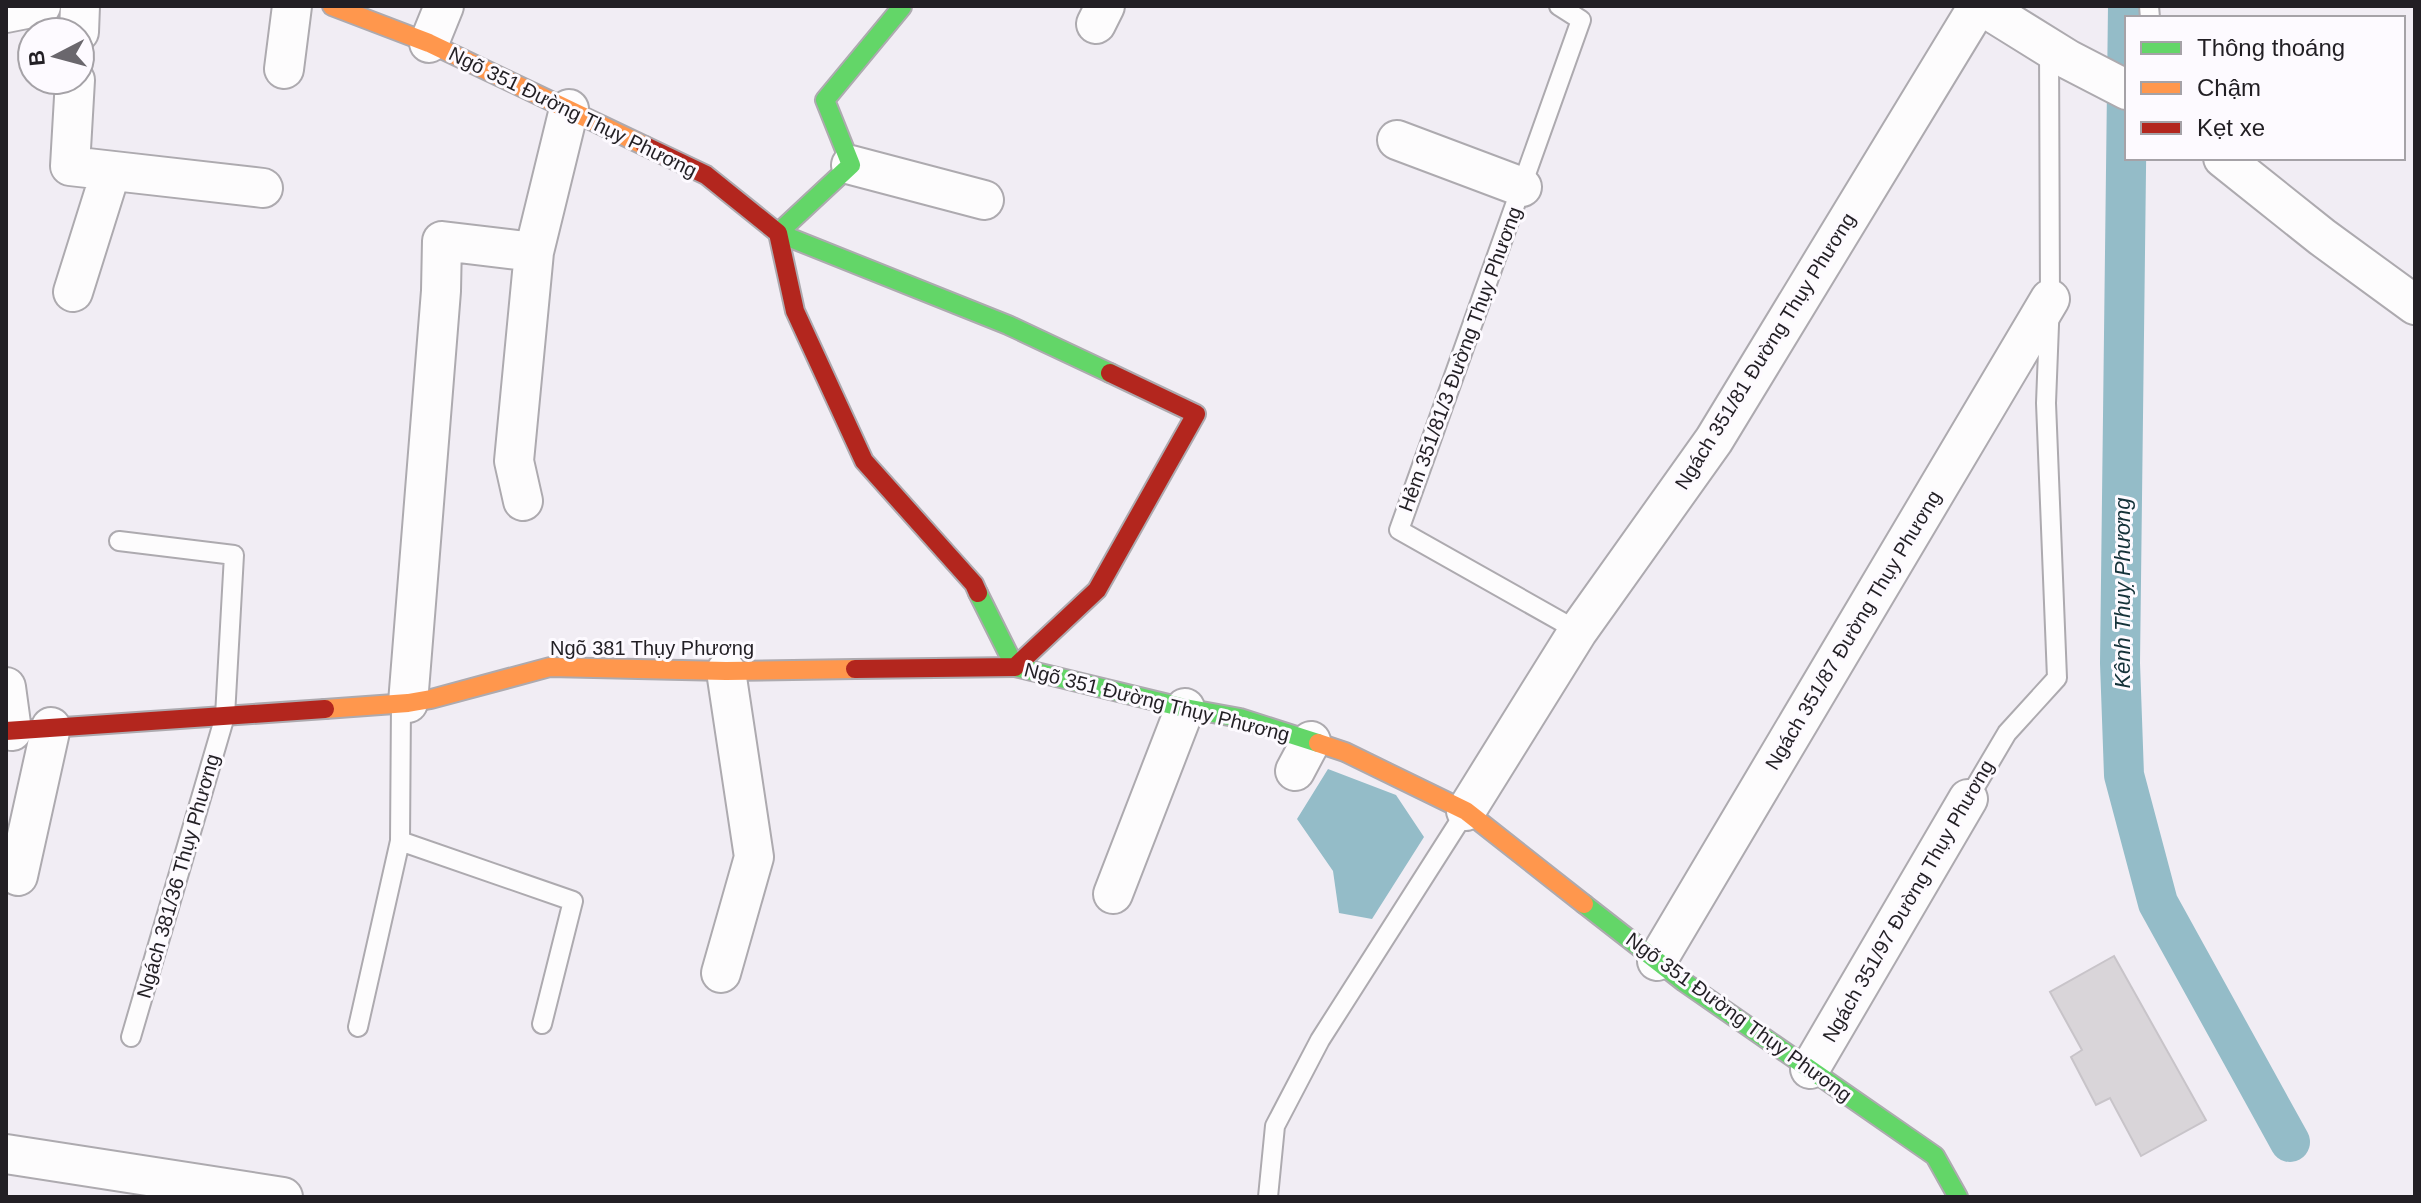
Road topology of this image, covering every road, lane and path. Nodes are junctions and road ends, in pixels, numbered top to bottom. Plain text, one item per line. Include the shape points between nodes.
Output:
1 (41, 6) edge
2 (292, 6) edge
3 (332, 6) edge
4 (444, 6) edge
5 (1559, 6) edge
6 (1980, 6) edge
7 (902, 7) edge
8 (6, 13) edge
9 (429, 43) junction
10 (2059, 54) junction
11 (284, 69) dead end
12 (2125, 89) edge
13 (74, 96) edge
14 (569, 109) junction
15 (1397, 140) dead end
16 (2226, 160) edge
17 (851, 165) junction
18 (111, 171) junction
19 (1522, 187) junction
20 (263, 188) dead end
21 (984, 200) dead end
22 (778, 233) junction
23 (534, 252) junction
24 (73, 292) dead end
25 (2050, 299) junction
26 (2415, 305) edge
27 (523, 501) dead end
28 (119, 541) dead end
29 (1578, 631) junction
30 (1015, 667) junction
31 (726, 671) junction
32 (6, 687) edge
33 (404, 703) junction
34 (1185, 708) junction
35 (225, 716) junction
36 (51, 727) junction
37 (9, 731) edge
38 (1968, 799) joint
39 (1466, 811) junction
40 (400, 841) junction
41 (18, 876) dead end
42 (1113, 894) dead end
43 (1657, 961) junction
44 (721, 973) dead end
45 (542, 1024) dead end
46 (358, 1027) dead end
47 (131, 1037) dead end
48 (1810, 1069) junction
49 (6, 1154) edge
50 (283, 1197) edge
51 (1268, 1197) edge
52 (1958, 1197) edge

1 - 8 street
2 - 11 street
3 - 9 street, Ngõ 351 Đường Thụy Phương
4 - 9 street
5 - 19 lane, Hẻm 351/81/3 Đường Thụy Phương via 1581,20
6 - 10 street
6 - 29 street, Ngách 351/81 Đường Thụy Phương via 1714,440
7 - 17 street via 825,100
9 - 14 street, Ngõ 351 Đường Thụy Phương
10 - 12 street
10 - 25 lane, Ngách 351/97 Đường Thụy Phương
13 - 18 street via 70,166
14 - 22 street, Ngõ 351 Đường Thụy Phương via 706,175
14 - 23 street
15 - 19 street
16 - 26 street
17 - 21 street
17 - 22 street
18 - 20 street
18 - 24 street
19 - 29 lane, Hẻm 351/81/3 Đường Thụy Phương via 1399,530
22 - 30 street, Ngõ 351 Đường Thụy Phương via 795,311 864,461 974,584
22 - 30 street via 1008,325 1196,414 1097,590
23 - 27 street via 514,461
23 - 33 street via 442,241
25 - 38 lane, Ngách 351/97 Đường Thụy Phương via 2046,403 2057,678 2007,733
25 - 43 street, Ngách 351/87 Đường Thụy Phương
28 - 35 lane, Ngách 381/36 Thụy Phương via 234,555
29 - 39 street, Ngách 351/81 Đường Thụy Phương
30 - 31 street, Ngõ 381 Thụy Phương
30 - 34 street, Ngõ 351 Đường Thụy Phương
31 - 33 street, Ngõ 381 Thụy Phương via 550,667
31 - 44 street via 754,857
32 - 37 street
33 - 35 street, Ngõ 381 Thụy Phương
33 - 40 lane
34 - 39 street, Ngõ 351 Đường Thụy Phương via 1240,718 1303,756 1345,752
34 - 42 street
35 - 36 street, Ngõ 381 Thụy Phương
35 - 47 lane, Ngách 381/36 Thụy Phương
36 - 37 street, Ngõ 381 Thụy Phương
36 - 41 street
38 - 48 street, Ngách 351/97 Đường Thụy Phương
39 - 43 street, Ngõ 351 Đường Thụy Phương
39 - 51 lane via 1320,1040 1275,1126
40 - 45 lane via 573,901
40 - 46 lane
43 - 48 street, Ngõ 351 Đường Thụy Phương
48 - 52 street, Ngõ 351 Đường Thụy Phương via 1935,1156
49 - 50 street

